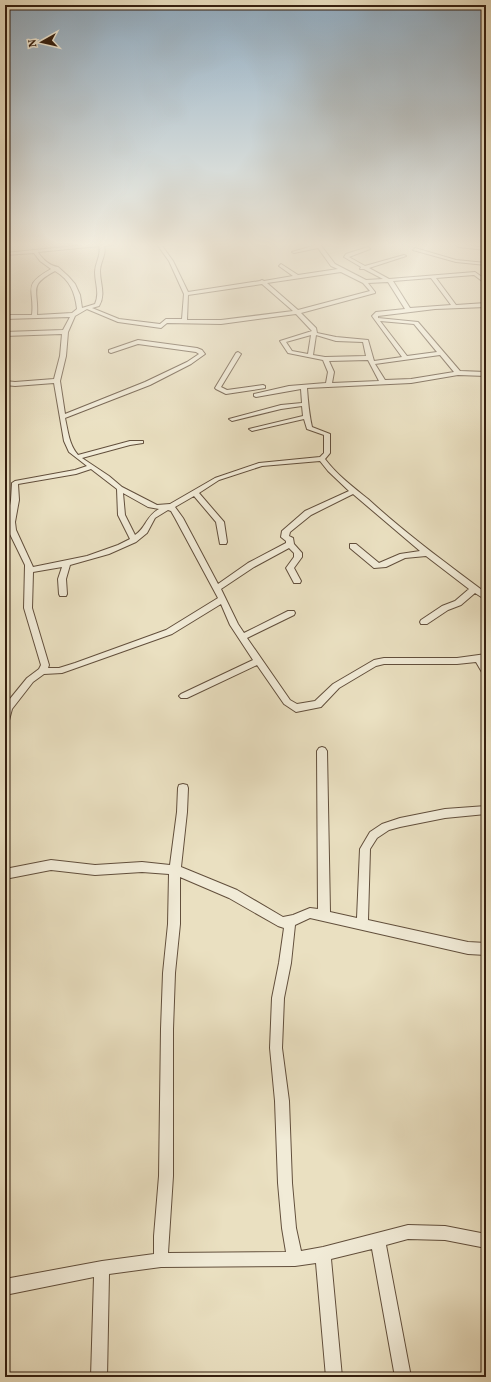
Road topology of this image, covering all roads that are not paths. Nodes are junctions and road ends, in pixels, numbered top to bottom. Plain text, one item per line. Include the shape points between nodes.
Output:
1 (35, 307) edge
2 (185, 307) edge
3 (292, 307) edge
4 (314, 307) edge
5 (437, 307) edge
6 (88, 308) joint
7 (80, 310) joint
8 (408, 310) joint
9 (297, 312) junction
10 (73, 315) junction
11 (34, 316) junction
12 (5, 317) edge
13 (376, 319) junction
14 (184, 321) junction
15 (65, 332) junction
16 (313, 333) junction
17 (5, 334) edge
18 (111, 351) dead end
19 (442, 353) junction
20 (238, 354) dead end
21 (310, 357) junction
22 (405, 357) junction
23 (325, 359) junction
24 (370, 361) junction
25 (458, 373) junction
26 (486, 374) edge
27 (57, 381) junction
28 (382, 381) junction
29 (5, 383) edge
30 (329, 384) junction
31 (262, 387) dead end
32 (304, 388) junction
33 (256, 395) dead end
34 (306, 404) junction
35 (62, 417) junction
36 (307, 418) junction
37 (232, 419) dead end
38 (252, 429) dead end
39 (141, 442) dead end
40 (77, 457) junction
41 (322, 460) junction
42 (92, 467) junction
43 (5, 481) edge
44 (17, 481) junction
45 (120, 488) junction
46 (354, 491) junction
47 (195, 492) junction
48 (168, 507) junction
49 (134, 539) junction
50 (223, 542) dead end
51 (290, 544) junction
52 (353, 546) dead end
53 (427, 553) junction
54 (67, 562) junction
55 (30, 570) junction
56 (297, 581) dead end
57 (475, 588) junction
58 (216, 589) junction
59 (63, 594) dead end
60 (486, 597) edge
61 (222, 599) junction
62 (291, 612) dead end
63 (424, 622) dead end
64 (242, 637) junction
65 (483, 657) edge
66 (258, 661) junction
67 (42, 671) junction
68 (486, 672) edge
69 (184, 696) dead end
70 (5, 721) edge
71 (322, 751) dead end
72 (183, 788) dead end
73 (486, 810) edge
74 (175, 870) junction
75 (5, 874) edge
76 (324, 915) junction
77 (290, 922) junction
78 (362, 926) junction
79 (486, 949) edge
80 (378, 1239) junction
81 (486, 1241) edge
82 (323, 1254) junction
83 (295, 1259) junction
84 (161, 1260) junction
85 (102, 1268) junction
86 (5, 1287) edge
87 (98, 1377) edge
88 (334, 1377) edge
89 (403, 1377) edge

1 - 11 street
2 - 14 street
3 - 9 street
4 - 9 street
5 - 8 street
6 - 7 street
6 - 14 street via 118,320 150,325 161,326 167,321
7 - 10 street
8 - 13 street via 376,314
9 - 14 street via 221,322
9 - 16 street via 314,329
10 - 11 street
10 - 15 street
11 - 12 street
13 - 19 street via 414,322
13 - 22 street
15 - 17 street
15 - 27 street
16 - 21 street
16 - 21 street via 283,341 290,352
16 - 24 street via 336,339 366,341 365,350
18 - 35 street via 129,344 144,342 197,350 202,354 141,386
19 - 22 street
19 - 25 street
20 - 31 street via 218,388 226,392
21 - 23 street
22 - 24 street
23 - 24 street
23 - 30 street via 331,372
24 - 28 street
25 - 26 street
25 - 28 street via 411,381
27 - 29 street
27 - 35 street
28 - 30 street
30 - 32 street
32 - 33 street via 289,388
32 - 34 street
34 - 36 street
34 - 37 street via 281,407
35 - 40 street via 68,446
36 - 38 street
36 - 41 street via 310,428 327,434 327,453
39 - 40 street
40 - 42 street
41 - 46 street
41 - 47 street via 261,464 217,479
42 - 44 street
42 - 45 street
43 - 44 street
44 - 55 street via 14,485 12,530
45 - 48 street via 151,505
45 - 49 street via 120,513
46 - 51 street via 308,513 291,527 284,534 290,540
46 - 53 street
47 - 48 street
47 - 50 street via 220,522
48 - 49 street via 155,515 143,533
48 - 58 street via 174,510 179,518
49 - 54 street via 97,555
51 - 56 street via 298,553 290,568
51 - 58 street
52 - 53 street via 377,566 403,556
53 - 57 street
54 - 55 street
54 - 59 street via 62,579
55 - 67 street via 28,608 45,665
57 - 60 street
57 - 63 street via 458,603
58 - 61 street
61 - 64 street
61 - 67 street via 169,632 59,671
62 - 64 street
64 - 66 street
65 - 66 street via 457,661 374,663 336,686 318,704 301,708 287,702
65 - 68 street
66 - 69 street
67 - 70 street via 30,680 8,708
71 - 76 street
72 - 74 street
73 - 78 street via 396,822 375,834 365,849
74 - 75 street via 142,867 95,870 51,865
74 - 77 street via 234,894 282,922
74 - 84 street via 174,924 169,973 166,1162
76 - 77 street via 310,913
76 - 78 street
77 - 83 street via 278,998 276,1048 282,1101 284,1183
78 - 79 street via 468,948
80 - 81 street via 408,1232 428,1232
80 - 82 street
80 - 89 street
82 - 83 street
82 - 88 street
83 - 84 street
84 - 85 street
85 - 86 street
85 - 87 street

